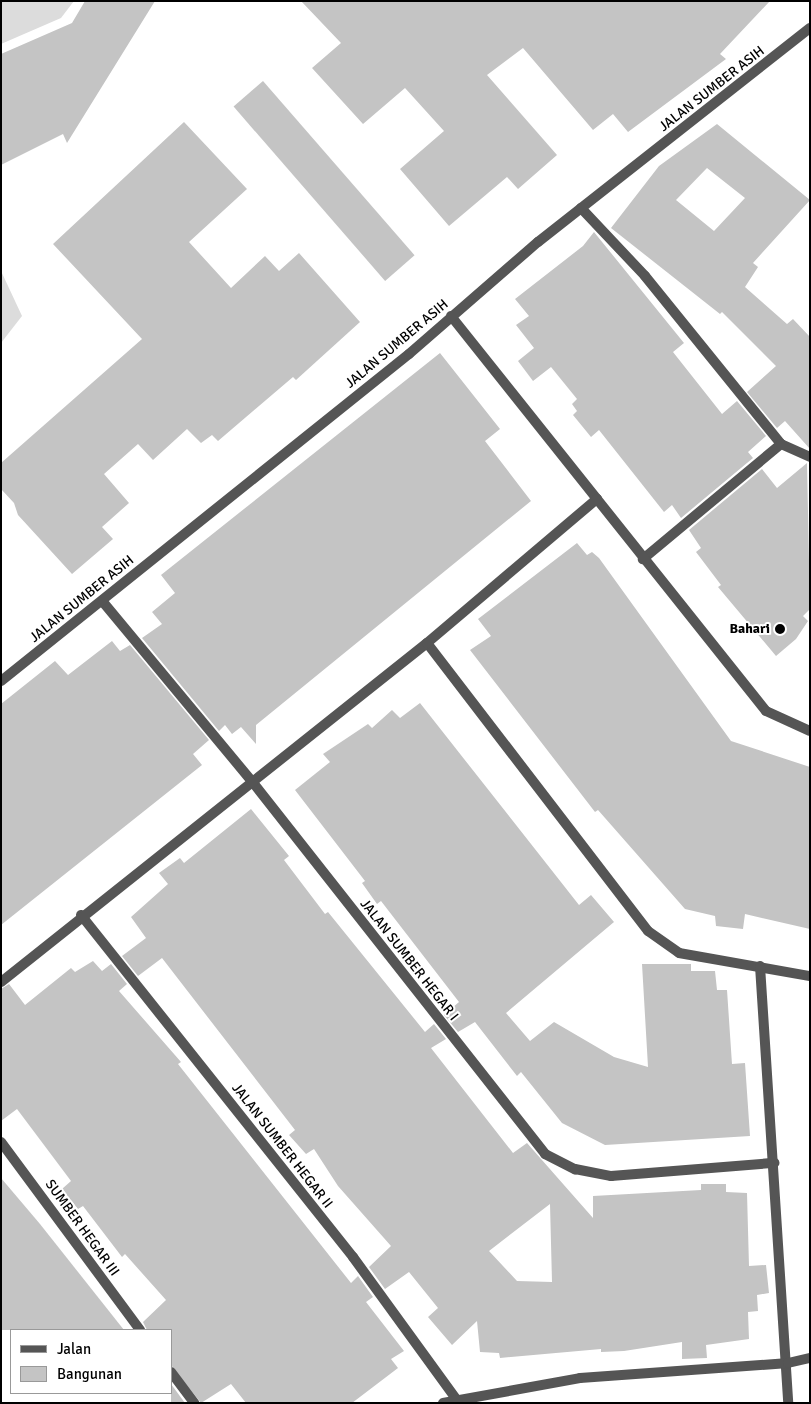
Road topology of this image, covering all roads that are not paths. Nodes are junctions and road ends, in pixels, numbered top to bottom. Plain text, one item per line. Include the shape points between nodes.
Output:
1 (810, 28) edge
2 (582, 208) junction
3 (451, 316) junction
4 (781, 444) junction
5 (810, 457) edge
6 (597, 499) junction
7 (643, 559) junction
8 (103, 602) junction
9 (427, 642) junction
10 (1, 681) edge
11 (810, 731) edge
12 (251, 780) junction
13 (81, 915) junction
14 (760, 966) junction
15 (810, 976) edge
16 (1, 982) edge
17 (1, 1142) edge
18 (774, 1163) junction
19 (139, 1329) edge
20 (810, 1358) edge
21 (788, 1363) junction
22 (172, 1373) edge
23 (456, 1399) junction
24 (194, 1403) edge
25 (443, 1403) edge
26 (788, 1403) edge

1 - 2 street, JALAN SUMBER ASIH
2 - 3 street, JALAN SUMBER ASIH
2 - 4 street via 646,276
3 - 6 street
3 - 8 street, JALAN SUMBER ASIH
4 - 5 street
4 - 7 street
6 - 7 street
6 - 9 street
7 - 11 street via 766,711
8 - 10 street, JALAN SUMBER ASIH
8 - 12 street, JALAN SUMBER HEGAR I
9 - 12 street
9 - 14 street via 648,931 679,953
12 - 13 street
12 - 18 street, JALAN SUMBER HEGAR I via 545,1154 575,1169 611,1176
13 - 16 street
13 - 23 street, JALAN SUMBER HEGAR II via 353,1257
14 - 15 street
14 - 18 street
17 - 19 street, SUMBER HEGAR III
18 - 21 street
20 - 21 street
21 - 23 street via 580,1378
21 - 26 street
22 - 24 street
23 - 25 street

